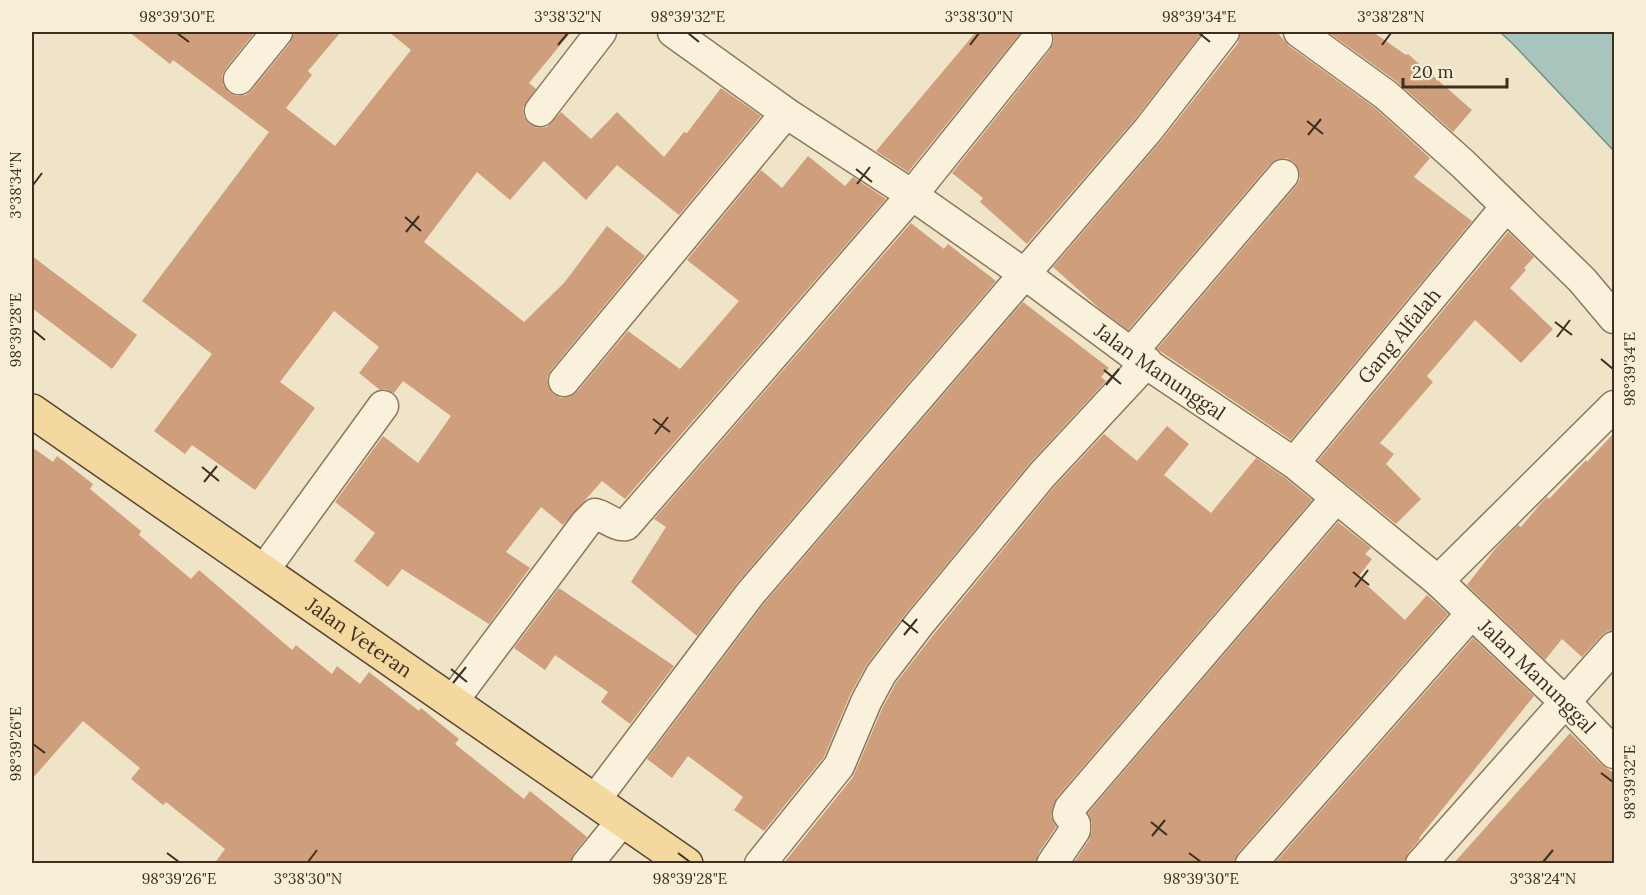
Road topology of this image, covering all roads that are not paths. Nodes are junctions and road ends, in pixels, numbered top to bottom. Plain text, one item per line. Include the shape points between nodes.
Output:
1 (277, 32) edge
2 (601, 32) edge
3 (673, 32) edge
4 (1224, 32) edge
5 (1299, 32) edge
6 (1037, 39) dead end
7 (239, 79) dead end
8 (540, 111) dead end
9 (786, 113) junction
10 (1283, 175) dead end
11 (912, 195) junction
12 (1505, 208) junction
13 (1026, 275) junction
14 (1614, 318) edge
15 (1139, 358) junction
16 (564, 381) dead end
17 (384, 406) dead end
18 (1614, 406) edge
19 (32, 411) edge
20 (1294, 463) junction
21 (1336, 498) junction
22 (264, 570) junction
23 (1438, 581) junction
24 (1471, 614) junction
25 (1614, 647) edge
26 (452, 702) junction
27 (1565, 702) junction
28 (1614, 753) edge
29 (594, 801) junction
30 (622, 820) junction
31 (587, 864) edge
32 (686, 864) edge
33 (760, 864) edge
34 (1052, 864) edge
35 (1251, 864) edge
36 (1421, 864) edge

1 - 7 street
2 - 8 street
3 - 9 street, Jalan Manunggal
4 - 13 street
5 - 12 street via 1386,95
6 - 11 street
9 - 11 street, Jalan Manunggal
9 - 16 street
10 - 15 street
11 - 13 street, Jalan Manunggal
11 - 26 street via 626,525 595,514
12 - 14 street via 1581,280
12 - 20 street, Gang Alfalah
13 - 15 street, Jalan Manunggal
13 - 29 street via 750,594
15 - 20 street, Jalan Manunggal
15 - 33 street via 881,674 839,766
17 - 22 street
18 - 23 street
19 - 22 main road, Jalan Veteran
20 - 21 street, Jalan Manunggal
21 - 23 street, Jalan Manunggal
21 - 34 street via 1070,808 1068,814 1075,830
22 - 26 main road, Jalan Veteran
23 - 24 street, Jalan Manunggal
24 - 27 street, Jalan Manunggal
24 - 35 street
25 - 27 street
26 - 29 main road, Jalan Veteran
27 - 28 street, Jalan Manunggal
27 - 36 street
29 - 30 main road, Jalan Veteran
30 - 31 street
30 - 32 main road, Jalan Veteran

